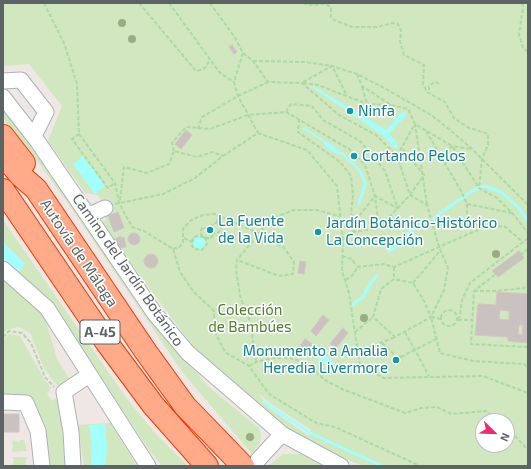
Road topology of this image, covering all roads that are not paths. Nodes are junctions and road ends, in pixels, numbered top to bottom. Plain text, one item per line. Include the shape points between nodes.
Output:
1 (3, 81) edge
2 (3, 97) edge
3 (3, 136) edge
4 (34, 136) junction
5 (3, 155) edge
6 (36, 189) junction
7 (3, 190) edge
8 (105, 208) dead end
9 (89, 215) junction
10 (3, 269) edge
11 (89, 375) junction
12 (3, 402) edge
13 (282, 434) junction
14 (250, 463) edge
15 (42, 466) edge
16 (73, 466) edge
17 (148, 466) edge
18 (207, 466) edge
19 (341, 466) edge

1 - 4 street via 21,80 46,112
2 - 4 street, Camino del Jardín Botánico
3 - 6 highway via 28,168
4 - 9 street, Camino del Jardín Botánico
5 - 6 highway, Autovía de Málaga / A-45
6 - 14 highway, Autovía de Málaga / A-45 via 185,406
7 - 18 highway, Autovía de Málaga / A-45 via 107,343 153,405
8 - 9 street
9 - 13 street, Camino del Jardín Botánico via 155,314 197,363
10 - 11 street via 47,308
11 - 16 street via 64,392 71,432
11 - 17 street
12 - 15 street via 26,403 38,431
13 - 14 street
13 - 19 street, Camino del Jardín Botánico

